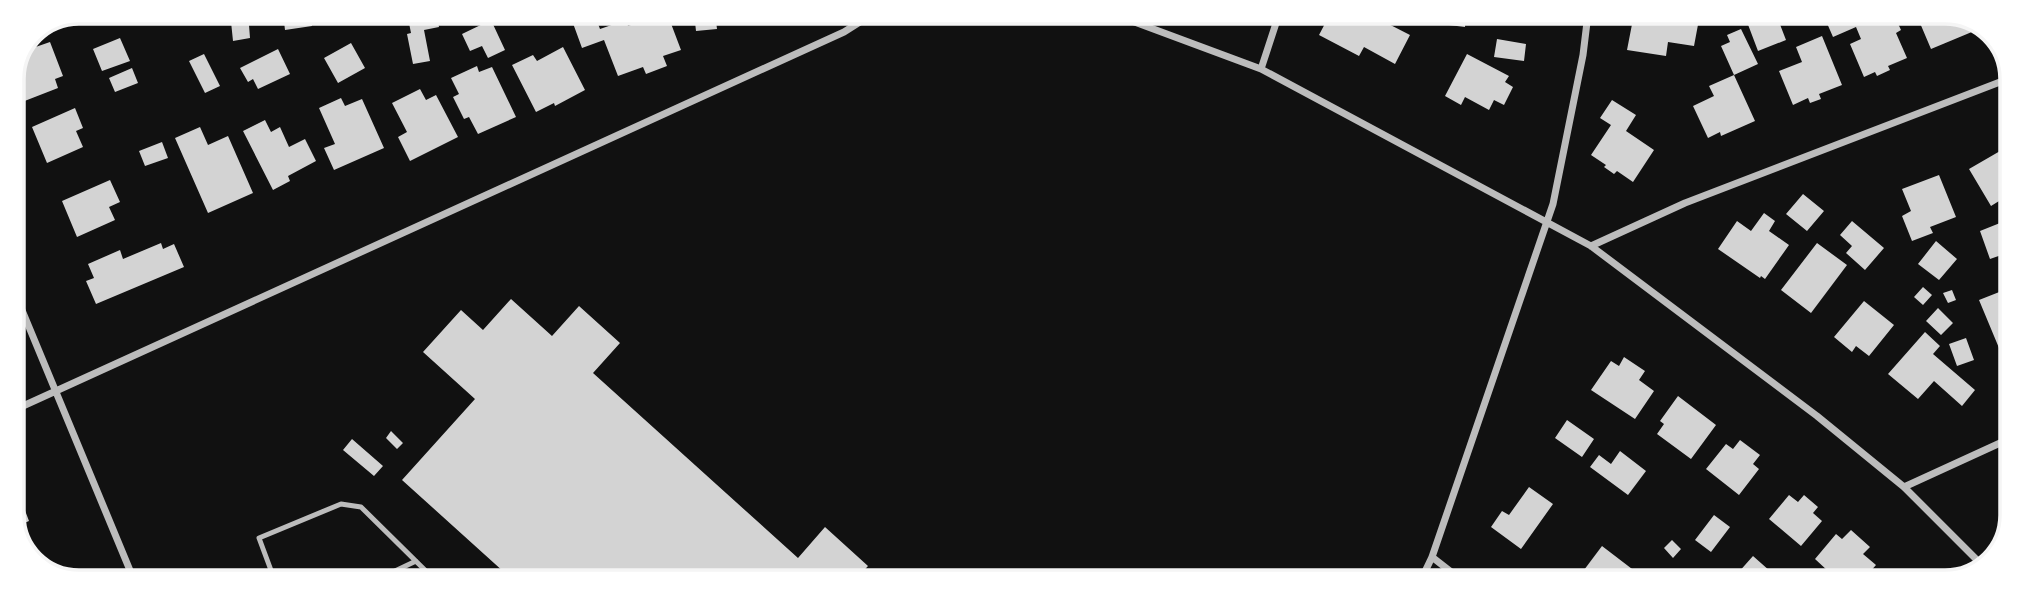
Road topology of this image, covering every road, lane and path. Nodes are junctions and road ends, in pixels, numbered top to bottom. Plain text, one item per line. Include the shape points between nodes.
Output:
1 (856, 24) edge
2 (1142, 24) edge
3 (1276, 24) edge
4 (1587, 24) edge
5 (1261, 69) junction
6 (2000, 82) edge
7 (1547, 224) junction
8 (1591, 246) junction
9 (25, 315) edge
10 (58, 392) junction
11 (25, 406) edge
12 (2000, 443) edge
13 (1904, 487) junction
14 (1432, 557) junction
15 (1977, 560) edge
16 (416, 561) junction
17 (130, 570) edge
18 (271, 570) edge
19 (397, 570) edge
20 (425, 570) edge
21 (1426, 570) edge
22 (1449, 570) edge

1 - 10 street
2 - 5 street
3 - 5 street
4 - 7 street
5 - 7 street
6 - 8 street via 1685,203
7 - 8 street
7 - 14 street
8 - 13 street
9 - 10 street
10 - 11 street
10 - 17 street
12 - 13 street
13 - 15 street
14 - 21 street
14 - 22 street
16 - 18 lane via 360,507 341,504 259,538
16 - 19 lane
16 - 20 lane

